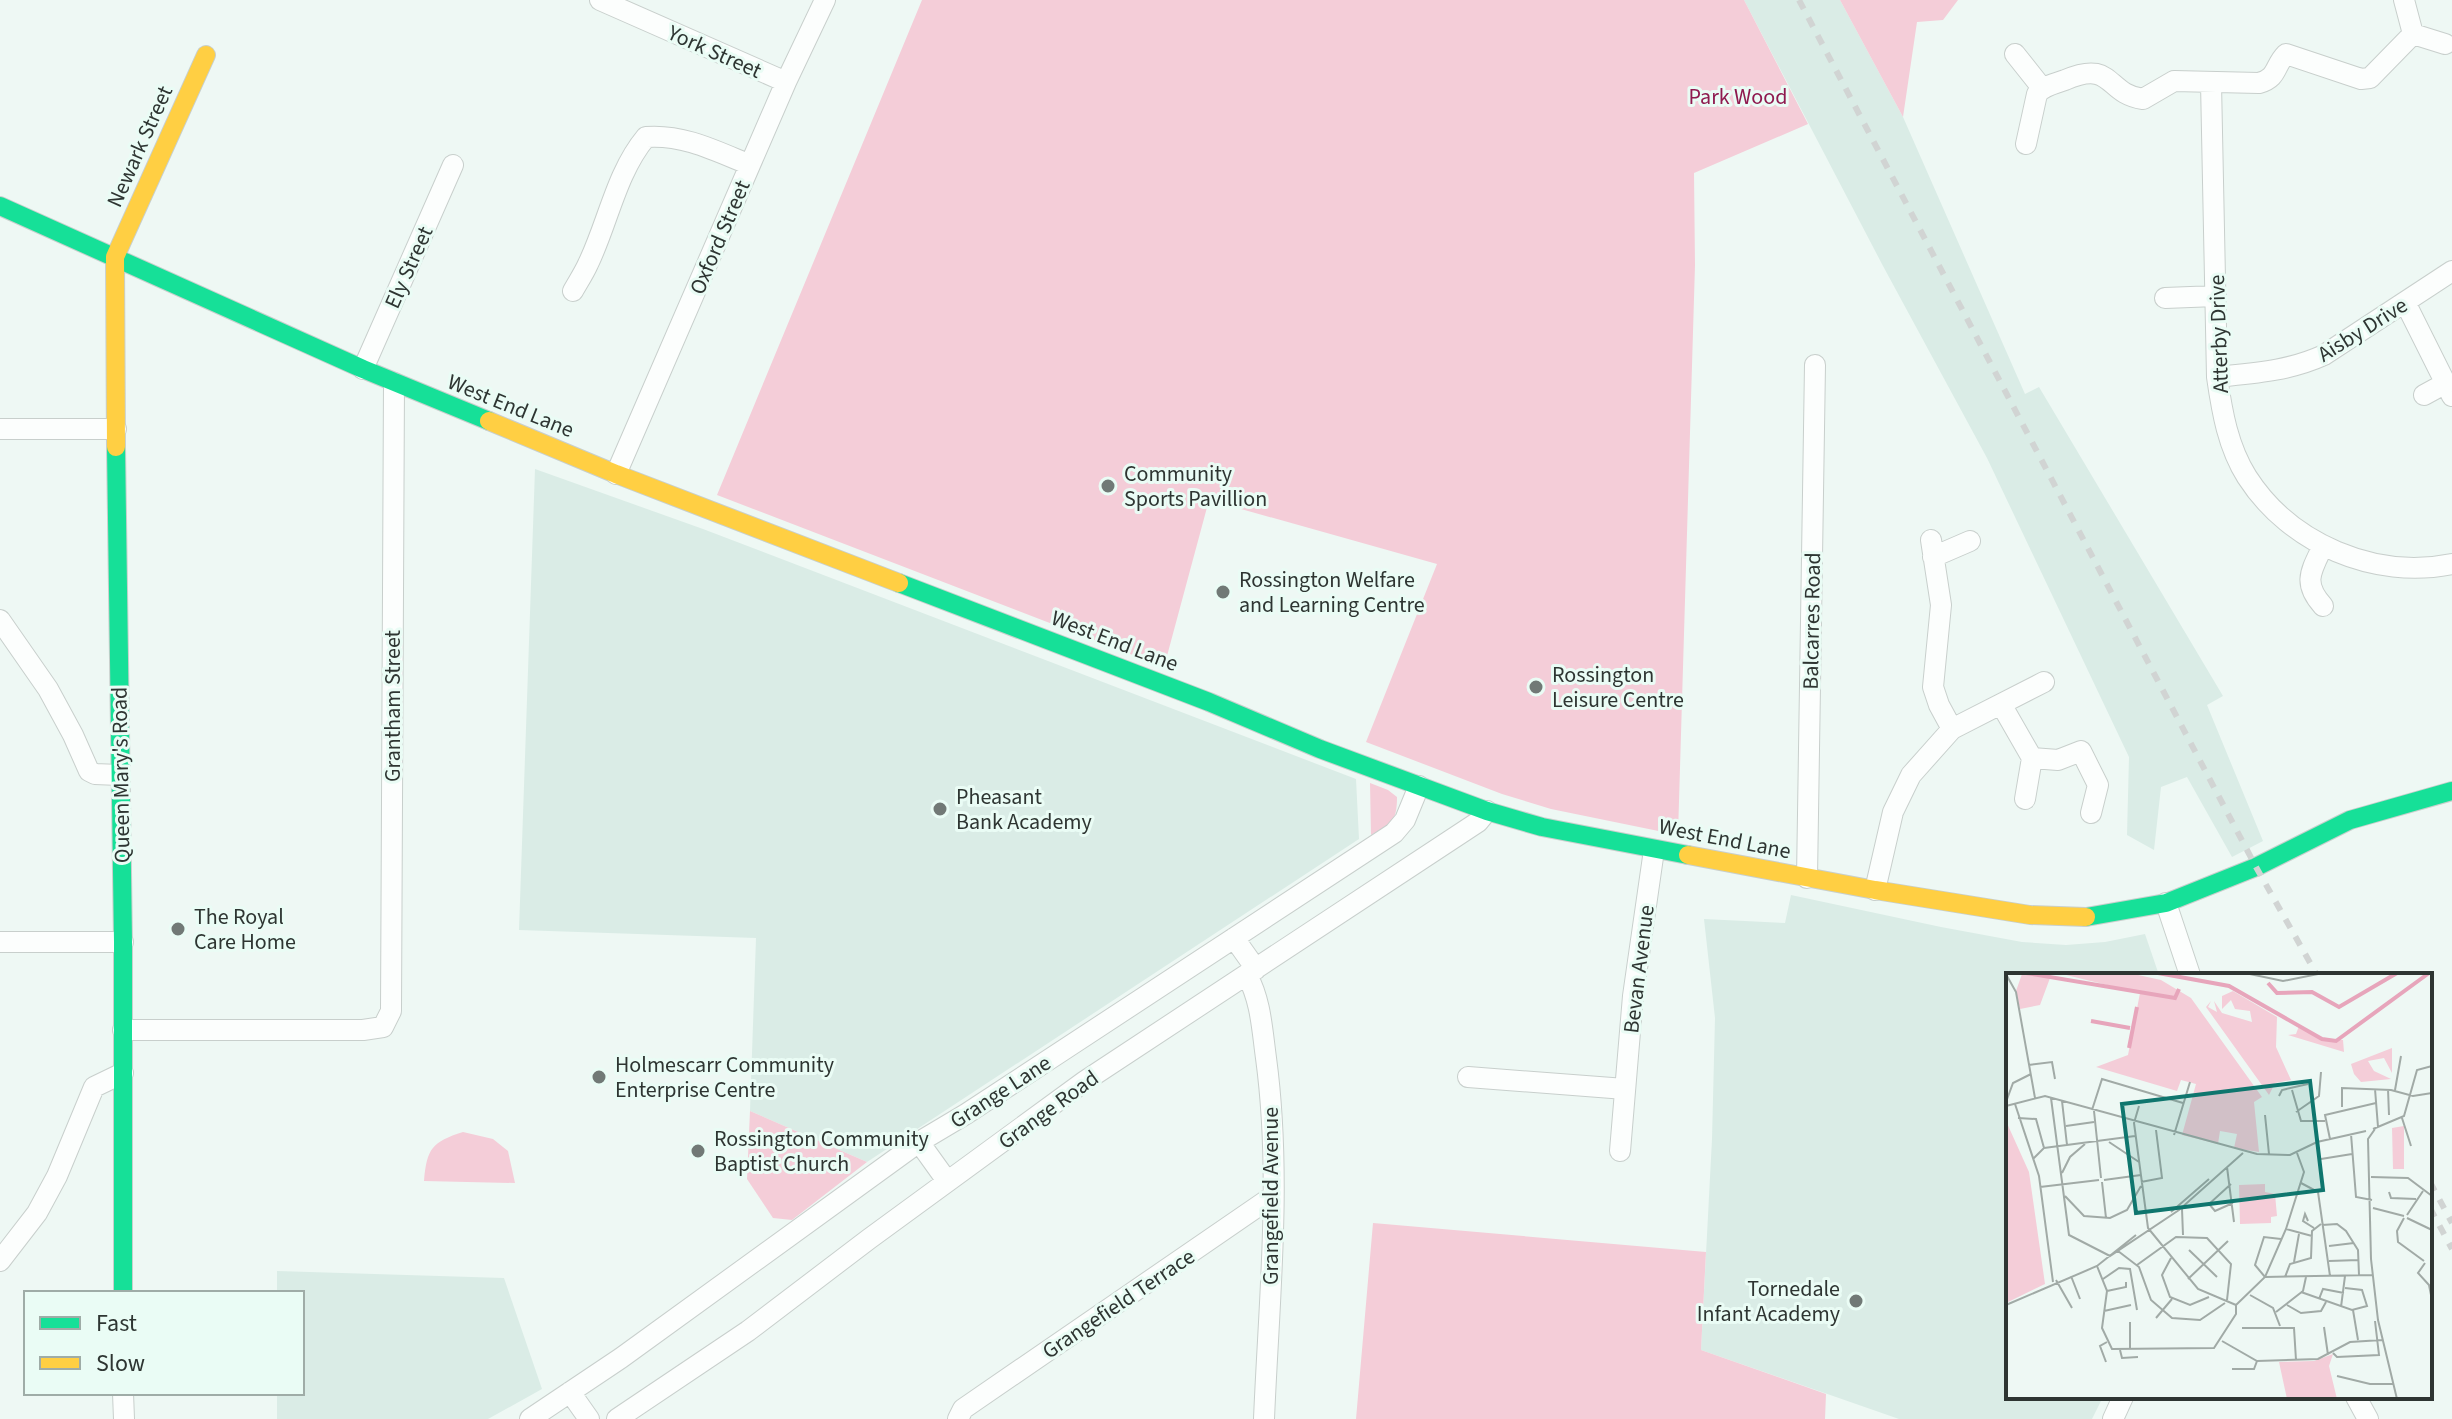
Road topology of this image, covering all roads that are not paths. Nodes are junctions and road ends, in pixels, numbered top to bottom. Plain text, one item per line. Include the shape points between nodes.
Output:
1 (600, 0) edge
2 (825, 0) edge
3 (2404, 0) edge
4 (2413, 34) junction
5 (2445, 44) dead end
6 (2015, 54) dead end
7 (206, 55) dead end
8 (786, 82) junction
9 (2211, 83) junction
10 (2042, 88) junction
11 (2026, 144) dead end
12 (453, 165) dead end
13 (750, 165) junction
14 (0, 206) edge
15 (115, 257) junction
16 (2452, 271) edge
17 (573, 291) dead end
18 (2216, 296) junction
19 (2165, 298) dead end
20 (2405, 302) junction
21 (1815, 365) dead end
22 (363, 369) junction
23 (2217, 377) junction
24 (394, 383) junction
25 (2449, 390) edge
26 (2424, 395) dead end
27 (0, 429) edge
28 (116, 429) junction
29 (616, 474) junction
30 (1970, 541) dead end
31 (2323, 546) junction
32 (2452, 564) edge
33 (2323, 606) dead end
34 (0, 620) edge
35 (2044, 682) dead end
36 (2001, 704) junction
37 (1952, 729) junction
38 (2032, 758) junction
39 (119, 775) junction
40 (1419, 786) junction
41 (2452, 791) edge
42 (2025, 799) dead end
43 (1487, 811) junction
44 (2091, 813) dead end
45 (1654, 850) junction
46 (1807, 878) junction
47 (1875, 890) junction
48 (2166, 903) junction
49 (1234, 938) junction
50 (0, 942) edge
51 (123, 942) junction
52 (1252, 972) junction
53 (2189, 973) edge
54 (123, 1030) junction
55 (123, 1073) junction
56 (1468, 1077) dead end
57 (1625, 1089) junction
58 (919, 1142) junction
59 (1620, 1151) dead end
60 (947, 1181) junction
61 (1273, 1196) junction
62 (0, 1261) edge
63 (123, 1291) edge
64 (570, 1392) junction
65 (123, 1395) edge
66 (2122, 1399) edge
67 (2357, 1399) edge
68 (961, 1414) edge
69 (124, 1419) edge
70 (530, 1419) edge
71 (589, 1419) edge
72 (617, 1419) edge
73 (1264, 1419) edge
74 (2113, 1419) edge
75 (2368, 1419) edge

1 - 8 street, York Street
2 - 8 street, Oxford Street
3 - 4 street
4 - 5 street
4 - 9 street via 2370,78 2290,54 2268,81
6 - 10 street
7 - 15 street, Newark Street
8 - 13 street, Oxford Street
9 - 10 street via 2174,81 2143,99 2124,94 2093,72
9 - 18 street, Atterby Drive
10 - 11 street
12 - 22 street, Ely Street
13 - 17 street via 693,142 646,137
13 - 29 street, Oxford Street
14 - 15 street, West End Lane
15 - 22 street, West End Lane
15 - 28 street, Queen Mary's Road
16 - 20 street, Aisby Drive
18 - 19 street
18 - 23 street, Atterby Drive
20 - 23 street, Aisby Drive via 2302,365
20 - 25 street
21 - 46 street, Balcarres Road
22 - 24 street, West End Lane
23 - 31 street, Atterby Drive via 2222,418 2247,477 2287,521
24 - 29 street, West End Lane
24 - 54 street, Grantham Street via 391,1011 385,1029
25 - 26 street
27 - 28 street
28 - 39 street, Queen Mary's Road
29 - 40 street, West End Lane
30 - 37 street via 1932,549 1941,605 1933,687
31 - 32 street, Atterby Drive via 2386,566
31 - 33 street via 2309,583
34 - 39 street via 48,689 89,771
35 - 36 street
36 - 37 street
36 - 38 street
37 - 47 street via 1911,775 1893,812
38 - 42 street
38 - 44 street via 2058,760 2081,751 2098,785
39 - 51 street, Queen Mary's Road
40 - 43 street, West End Lane
40 - 49 street, Grange Lane via 1394,833
41 - 48 street, West End Lane via 2350,820 2256,867
43 - 45 street, West End Lane
43 - 52 street, Grange Road
45 - 46 street, West End Lane
45 - 57 street, Bevan Avenue
46 - 47 street, West End Lane
47 - 48 street, West End Lane via 2077,918
48 - 53 street
49 - 52 street, Grangefield Avenue
49 - 58 street, Grange Lane
50 - 51 street
51 - 54 street, Queen Mary's Road
52 - 60 street, Grange Road via 1085,1081
52 - 61 street, Grangefield Avenue via 1270,1083
54 - 55 street, Queen Mary's Road
55 - 62 street via 94,1087 57,1176
55 - 63 street, Queen Mary's Road
56 - 57 street
57 - 59 street, Bevan Avenue
58 - 60 street
58 - 64 street, Grange Lane
60 - 72 street, Grange Road via 748,1331
61 - 68 street, Grangefield Terrace
61 - 73 street, Grangefield Avenue
64 - 70 street, Grange Lane
64 - 71 street
65 - 69 street
66 - 74 street
67 - 75 street

